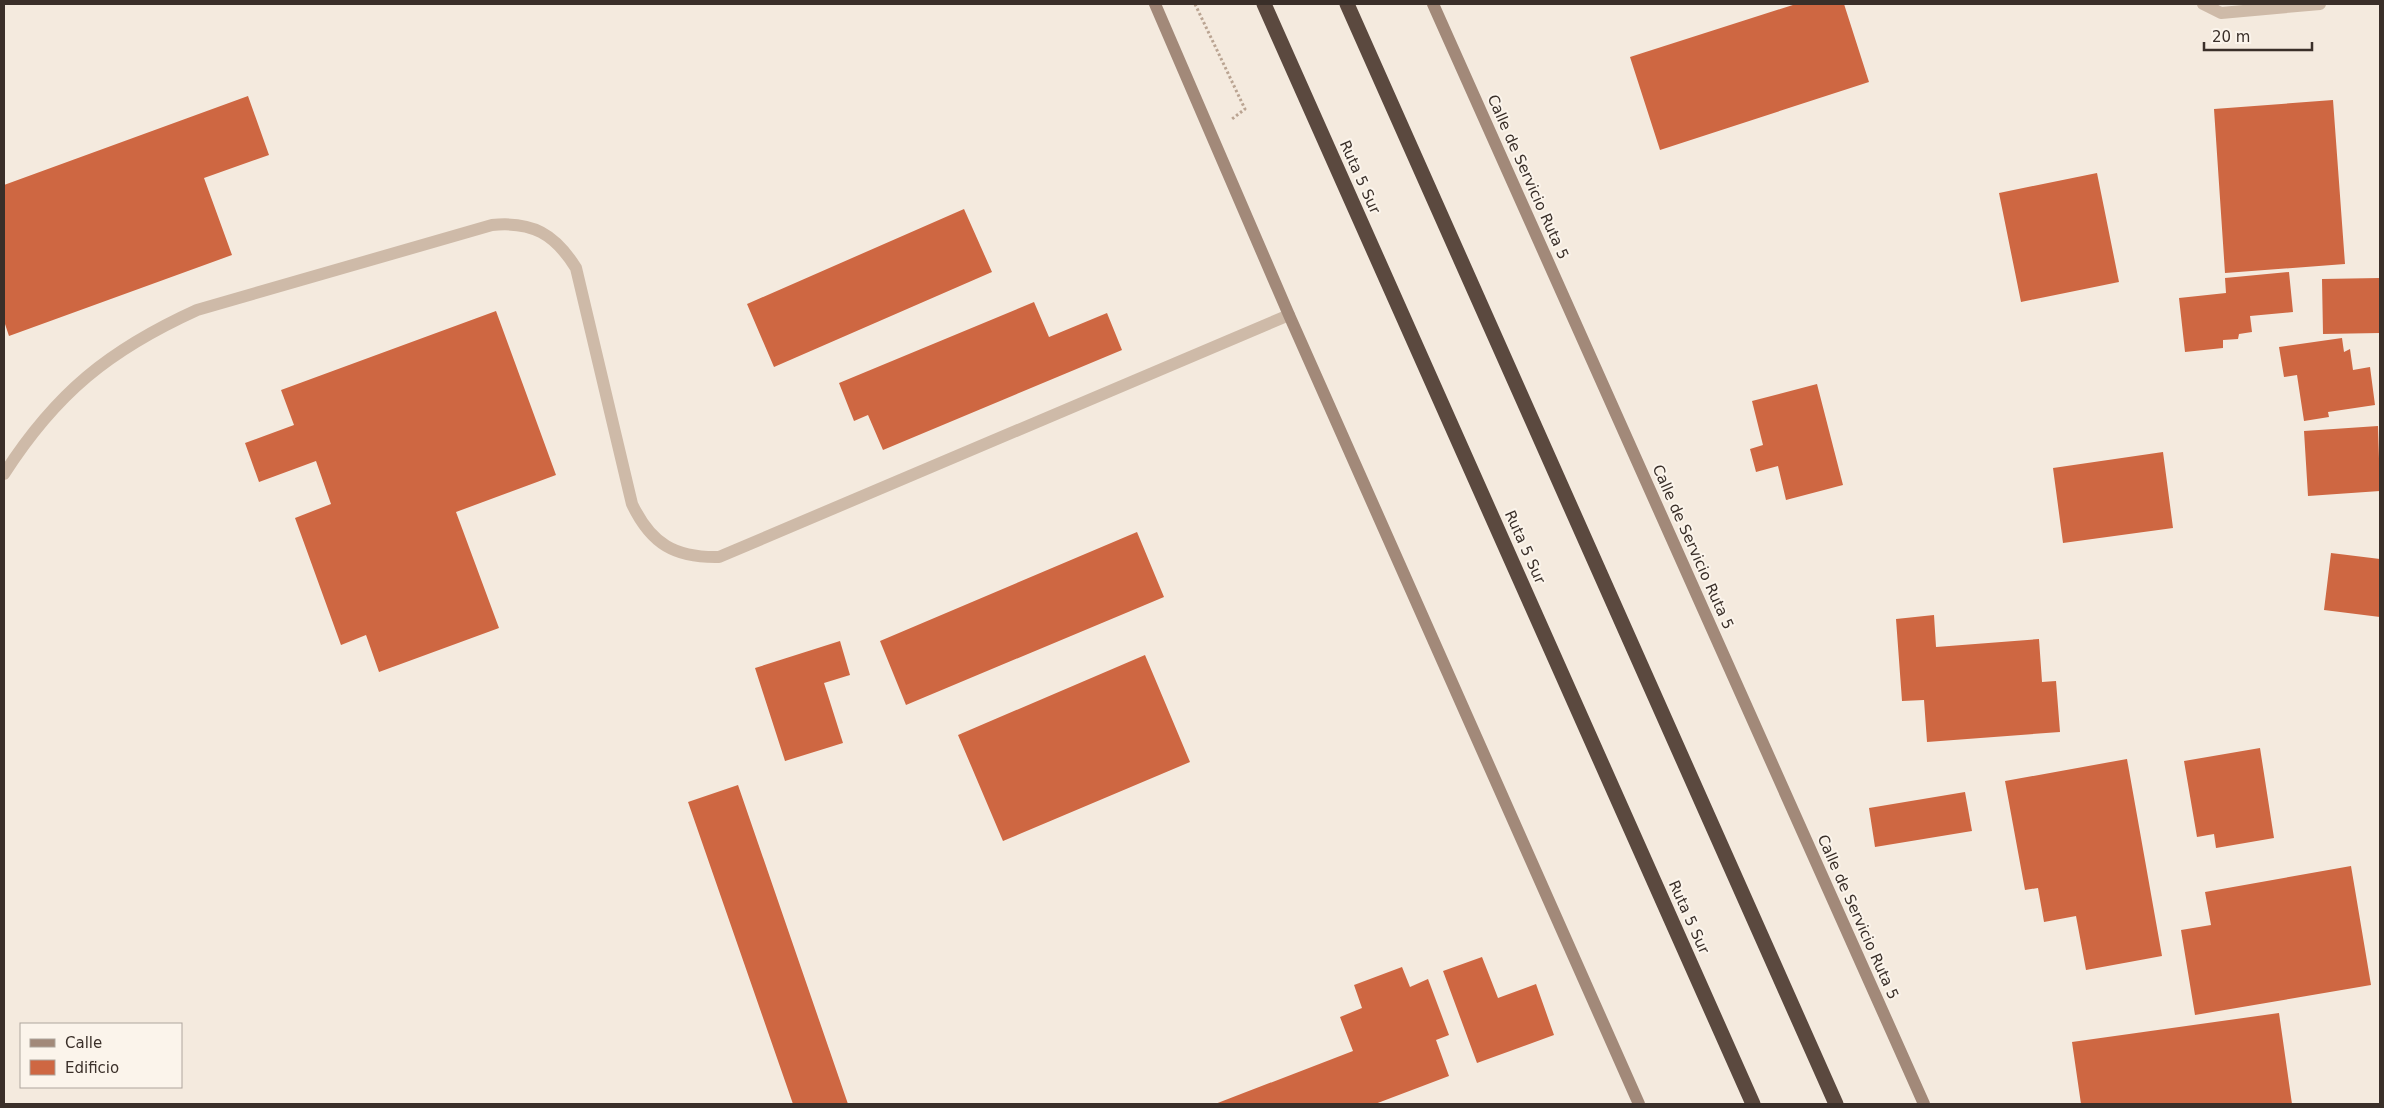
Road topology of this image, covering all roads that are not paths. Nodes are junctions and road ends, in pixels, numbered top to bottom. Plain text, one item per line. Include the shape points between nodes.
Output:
1 (1155, 4) edge
2 (1264, 4) edge
3 (1347, 4) edge
4 (1433, 4) edge
5 (2203, 4) edge
6 (2320, 4) edge
7 (1289, 315) junction
8 (4, 474) edge
9 (1639, 1104) edge
10 (1754, 1104) edge
11 (1836, 1104) edge
12 (1924, 1104) edge

1 - 7 street
2 - 10 highway, Ruta 5 Sur
3 - 11 highway
4 - 12 street, Calle de Servicio Ruta 5
5 - 6 street via 2221,13
7 - 8 street via 720,556 701,557 682,554 665,546 651,535 632,504 576,268 566,252 554,239 538,230 523,225 492,225 197,310 156,329 82,379 51,409 24,442
7 - 9 street

